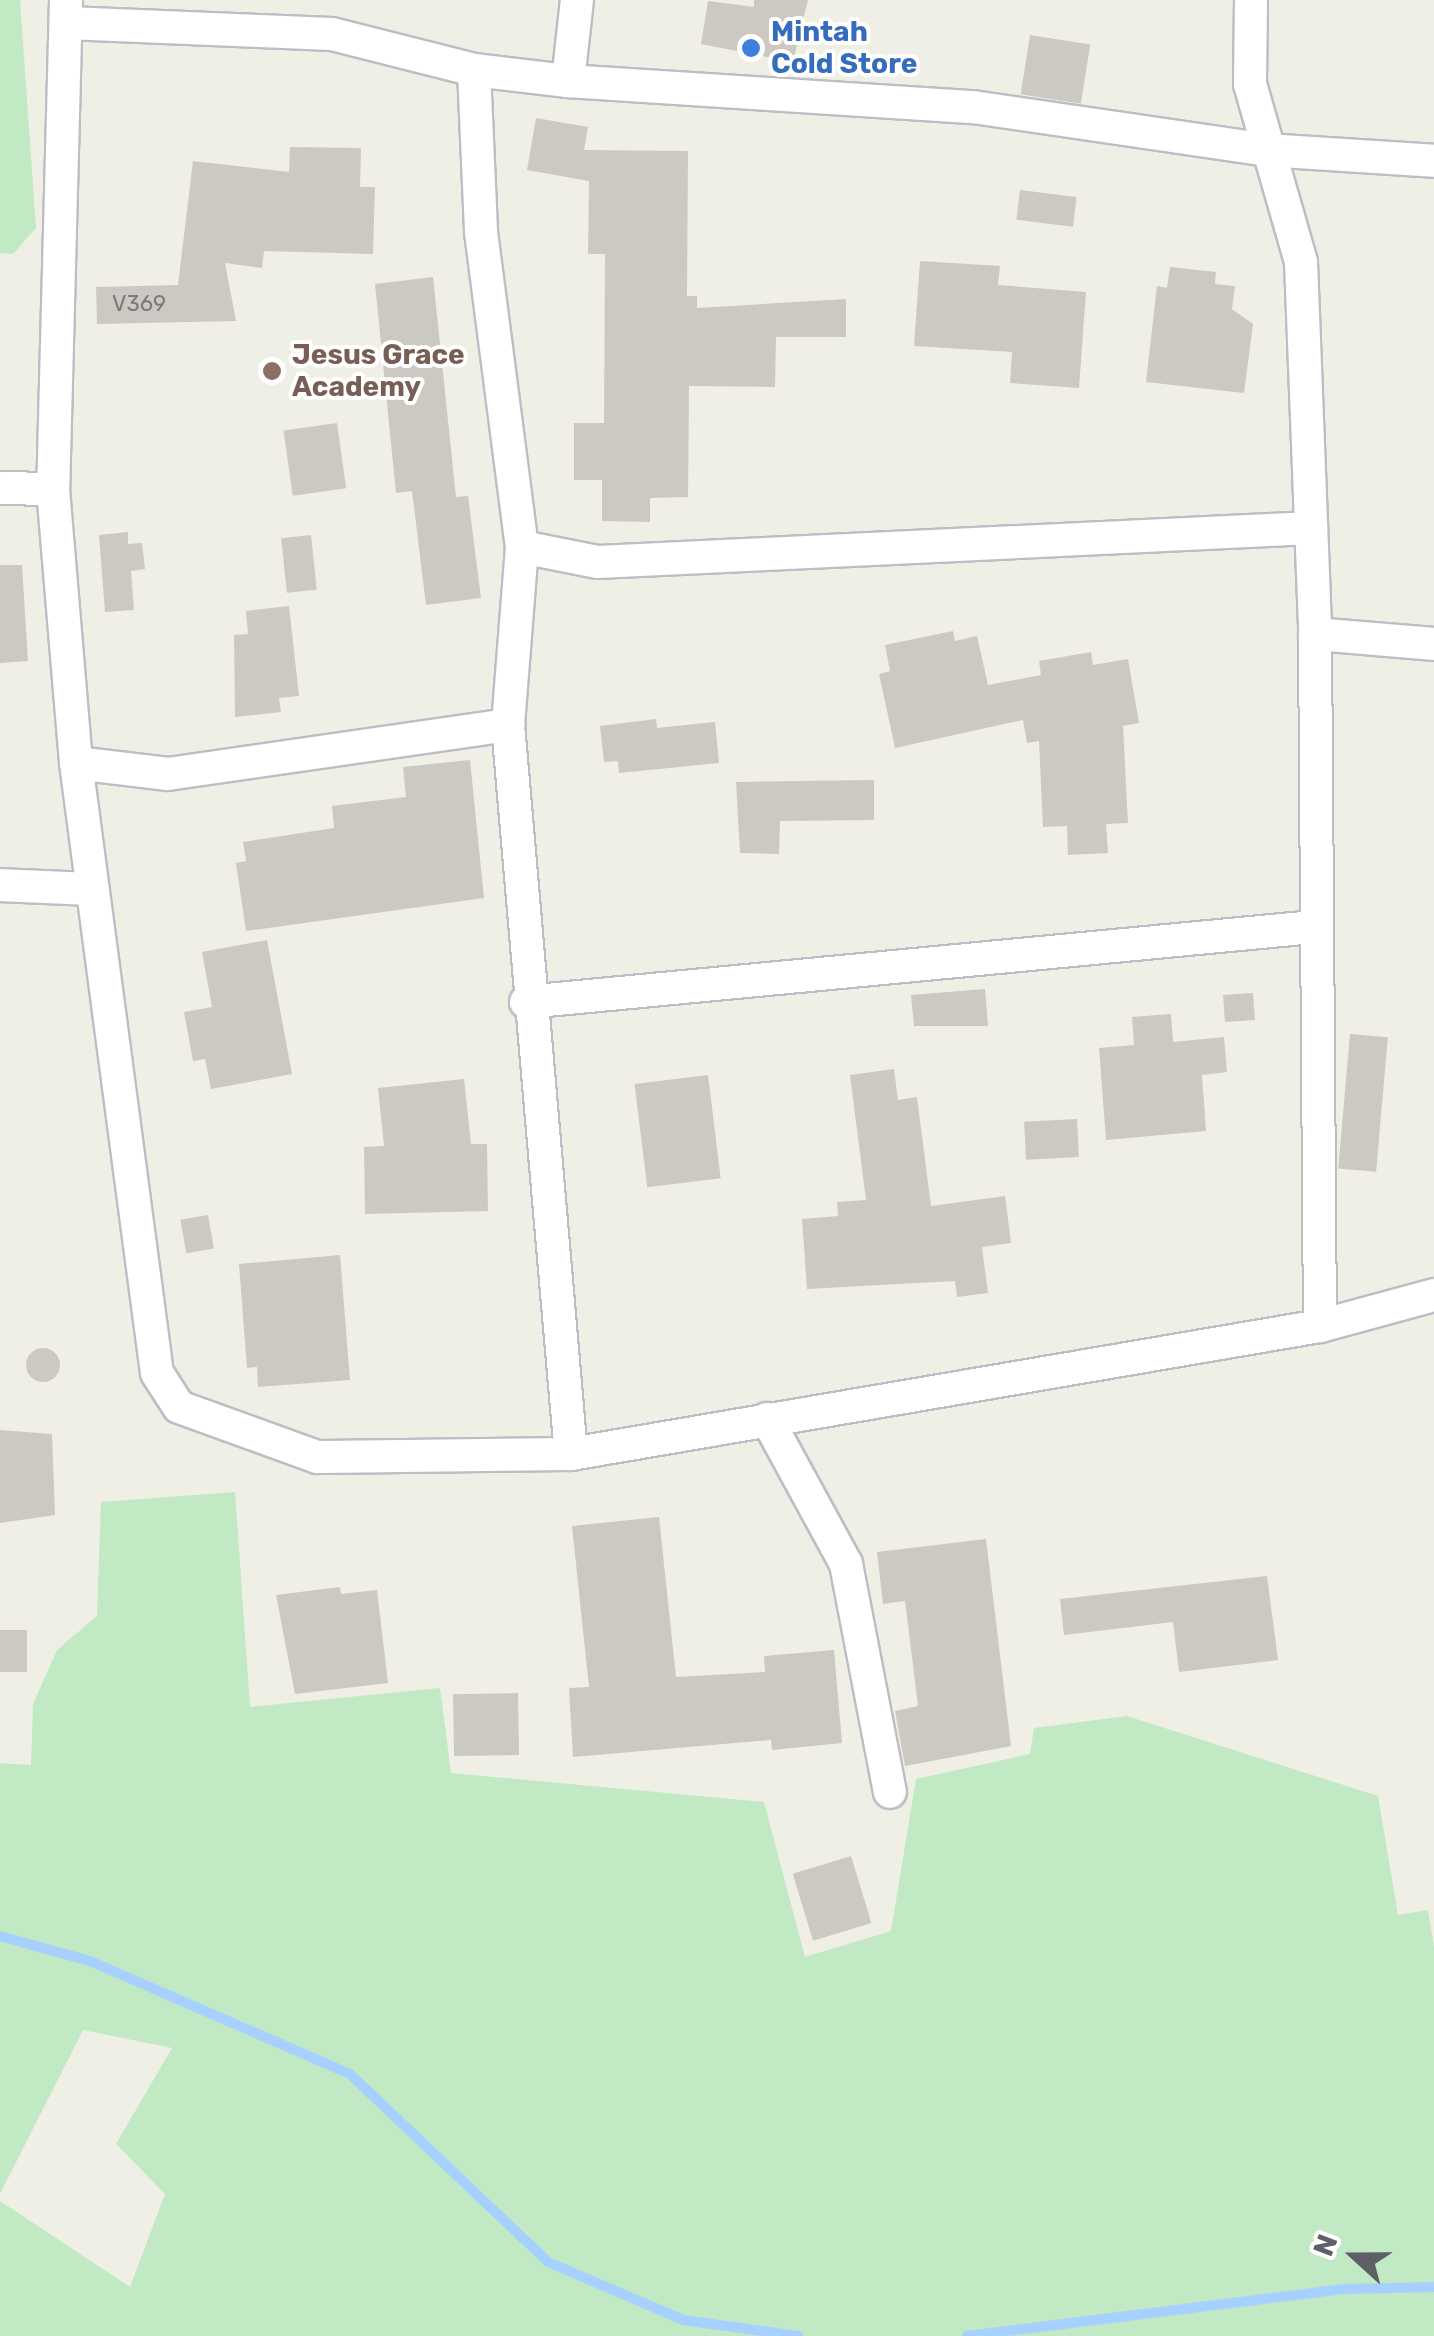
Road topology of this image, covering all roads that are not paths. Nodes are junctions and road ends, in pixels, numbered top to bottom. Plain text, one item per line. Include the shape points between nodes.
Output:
1 (577, 0) edge
2 (1251, 0) edge
3 (67, 12) edge
4 (474, 70) junction
5 (568, 81) junction
6 (1266, 150) junction
7 (1434, 161) edge
8 (0, 488) edge
9 (53, 490) junction
10 (1310, 528) junction
11 (522, 546) junction
12 (1315, 634) junction
13 (1434, 644) edge
14 (508, 725) junction
15 (76, 763) junction
16 (0, 885) edge
17 (92, 889) junction
18 (1313, 927) junction
19 (526, 1002) junction
20 (1434, 1295) edge
21 (1320, 1326) junction
22 (768, 1418) junction
23 (570, 1454) junction
24 (890, 1792) dead end

1 - 5 street
2 - 6 street via 1250,84
3 - 4 street via 332,34
3 - 9 street
4 - 5 street
4 - 11 street via 482,232
5 - 6 street via 973,108
6 - 7 street
6 - 10 street via 1302,262
8 - 9 street
9 - 15 street
10 - 11 street via 598,562
10 - 12 street
11 - 14 street
12 - 13 street
12 - 18 street
14 - 15 street via 168,774
14 - 19 street
15 - 17 street
16 - 17 street
17 - 23 street via 158,1373 178,1407 317,1457
18 - 19 street
18 - 21 street
19 - 23 street
20 - 21 street
21 - 22 street
22 - 23 street
22 - 24 street via 846,1564

